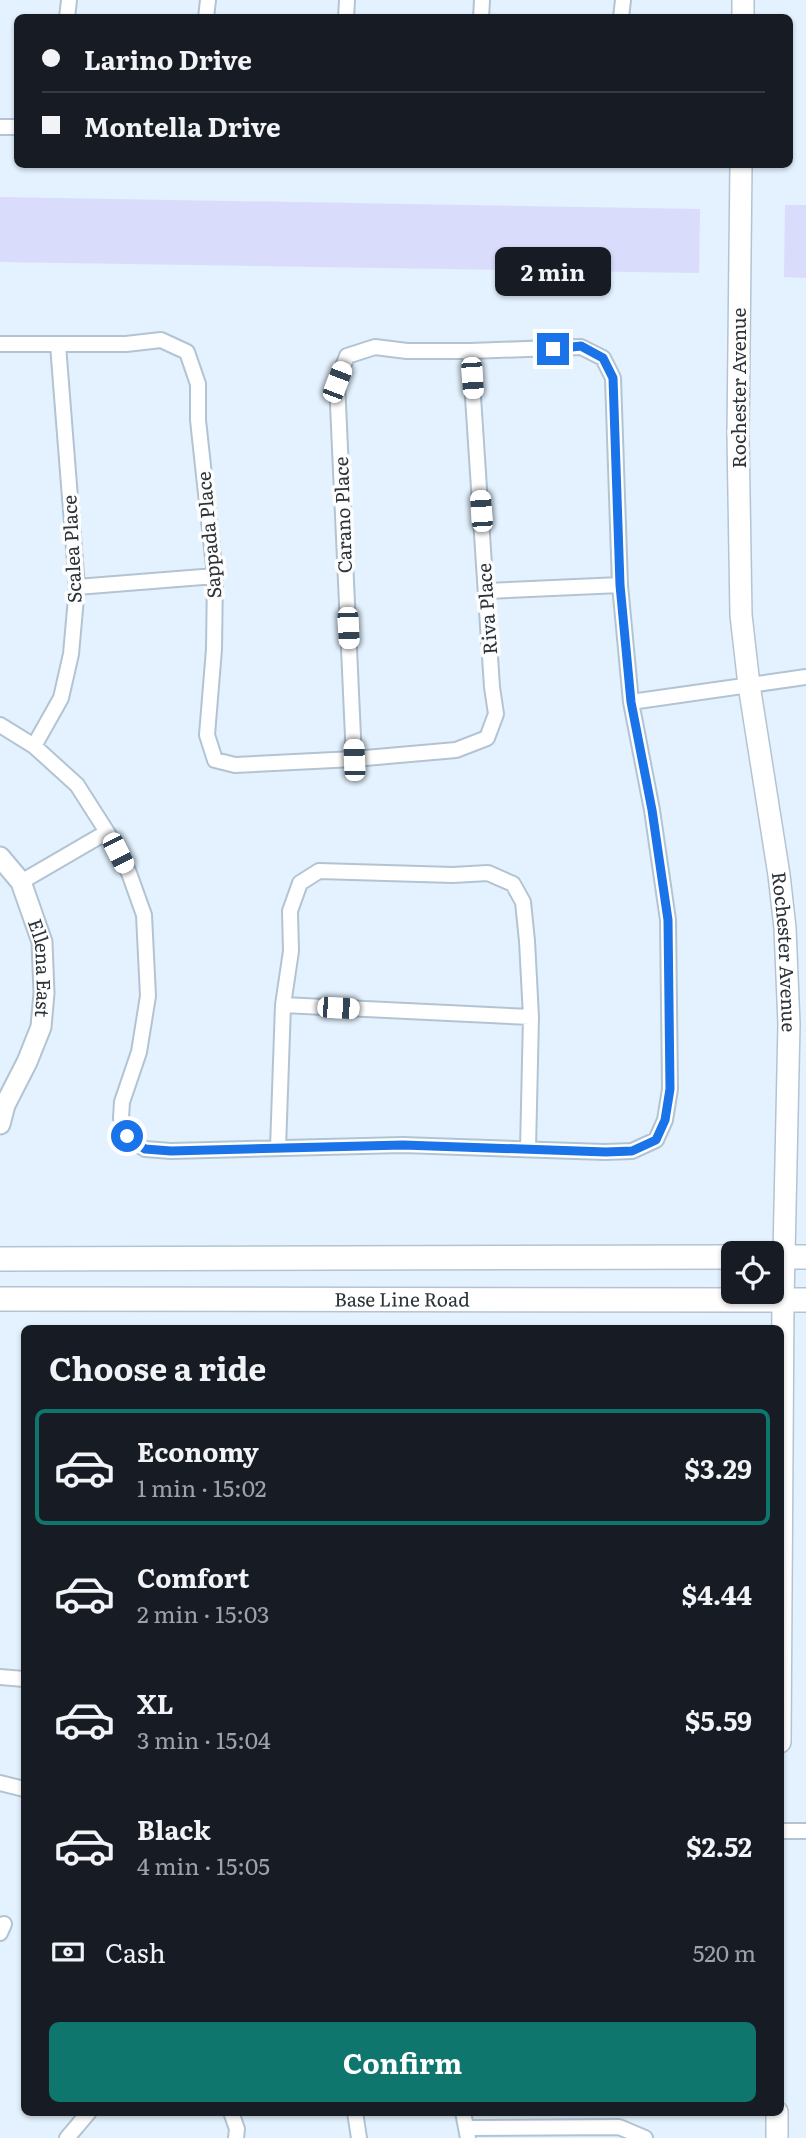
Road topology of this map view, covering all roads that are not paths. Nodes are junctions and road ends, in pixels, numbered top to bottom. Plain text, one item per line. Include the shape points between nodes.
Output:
1 (741, 168) edge
2 (0, 344) edge
3 (58, 345) junction
4 (470, 351) junction
5 (215, 576) junction
6 (620, 585) junction
7 (77, 587) junction
8 (486, 591) junction
9 (806, 677) edge
10 (749, 684) junction
11 (631, 702) junction
12 (0, 725) edge
13 (34, 746) junction
14 (354, 760) junction
15 (107, 832) junction
16 (0, 857) edge
17 (21, 882) junction
18 (283, 1005) junction
19 (530, 1017) junction
20 (0, 1124) edge
21 (278, 1148) junction
22 (528, 1149) junction
23 (721, 1257) edge
24 (787, 1257) edge
25 (0, 1259) edge
26 (784, 1289) edge
27 (0, 1299) edge
28 (721, 1300) edge
29 (784, 1300) edge
30 (806, 1300) edge
31 (783, 1304) edge
32 (783, 1325) edge
33 (0, 1677) edge
34 (21, 1679) edge
35 (0, 1783) edge
36 (21, 1788) edge
37 (784, 1831) edge
38 (806, 1831) edge
39 (86, 2116) edge
40 (232, 2116) edge
41 (356, 2116) edge
42 (777, 2116) edge
43 (467, 2133) edge
44 (645, 2137) edge
45 (67, 2138) edge
46 (236, 2138) edge
47 (359, 2138) edge
48 (777, 2138) edge

1 - 10 main road, Rochester Avenue via 738,525
2 - 3 street
3 - 5 street, Sappada Place via 161,340 187,352 198,384
3 - 7 street, Scalea Place
4 - 6 street via 581,346 603,358 613,378
4 - 8 street, Riva Place
4 - 14 street, Carano Place via 374,346 347,356 337,382
5 - 7 street
5 - 14 street, Sappada Place via 208,735 215,760 235,765
6 - 8 street
6 - 11 street
7 - 13 street, Scalea Place via 71,654 61,698
8 - 14 street, Riva Place via 496,714 487,738 456,750
9 - 10 street
10 - 11 street
10 - 24 main road, Rochester Avenue via 785,928
11 - 22 street via 668,920 670,1089 665,1120 656,1140 632,1151
12 - 13 street
13 - 15 street via 78,785
15 - 17 street
15 - 21 street via 144,915 148,996 139,1052 122,1102 127,1136 145,1149
16 - 17 street, Ellena East
17 - 20 street, Ellena East via 42,942 44,993 41,1027
18 - 19 street
18 - 19 street via 291,951 290,911 300,883 319,871 488,873 513,884 523,902
18 - 21 street
19 - 22 street
21 - 22 street
23 - 25 main road
24 - 26 main road, Rochester Avenue
27 - 28 main road, Base Line Road
29 - 30 main road, Base Line Road
31 - 32 main road, Rochester Avenue
33 - 34 street
35 - 36 street
37 - 38 street
39 - 45 street
40 - 46 street
41 - 47 street
42 - 48 main road
43 - 44 street via 619,2127

